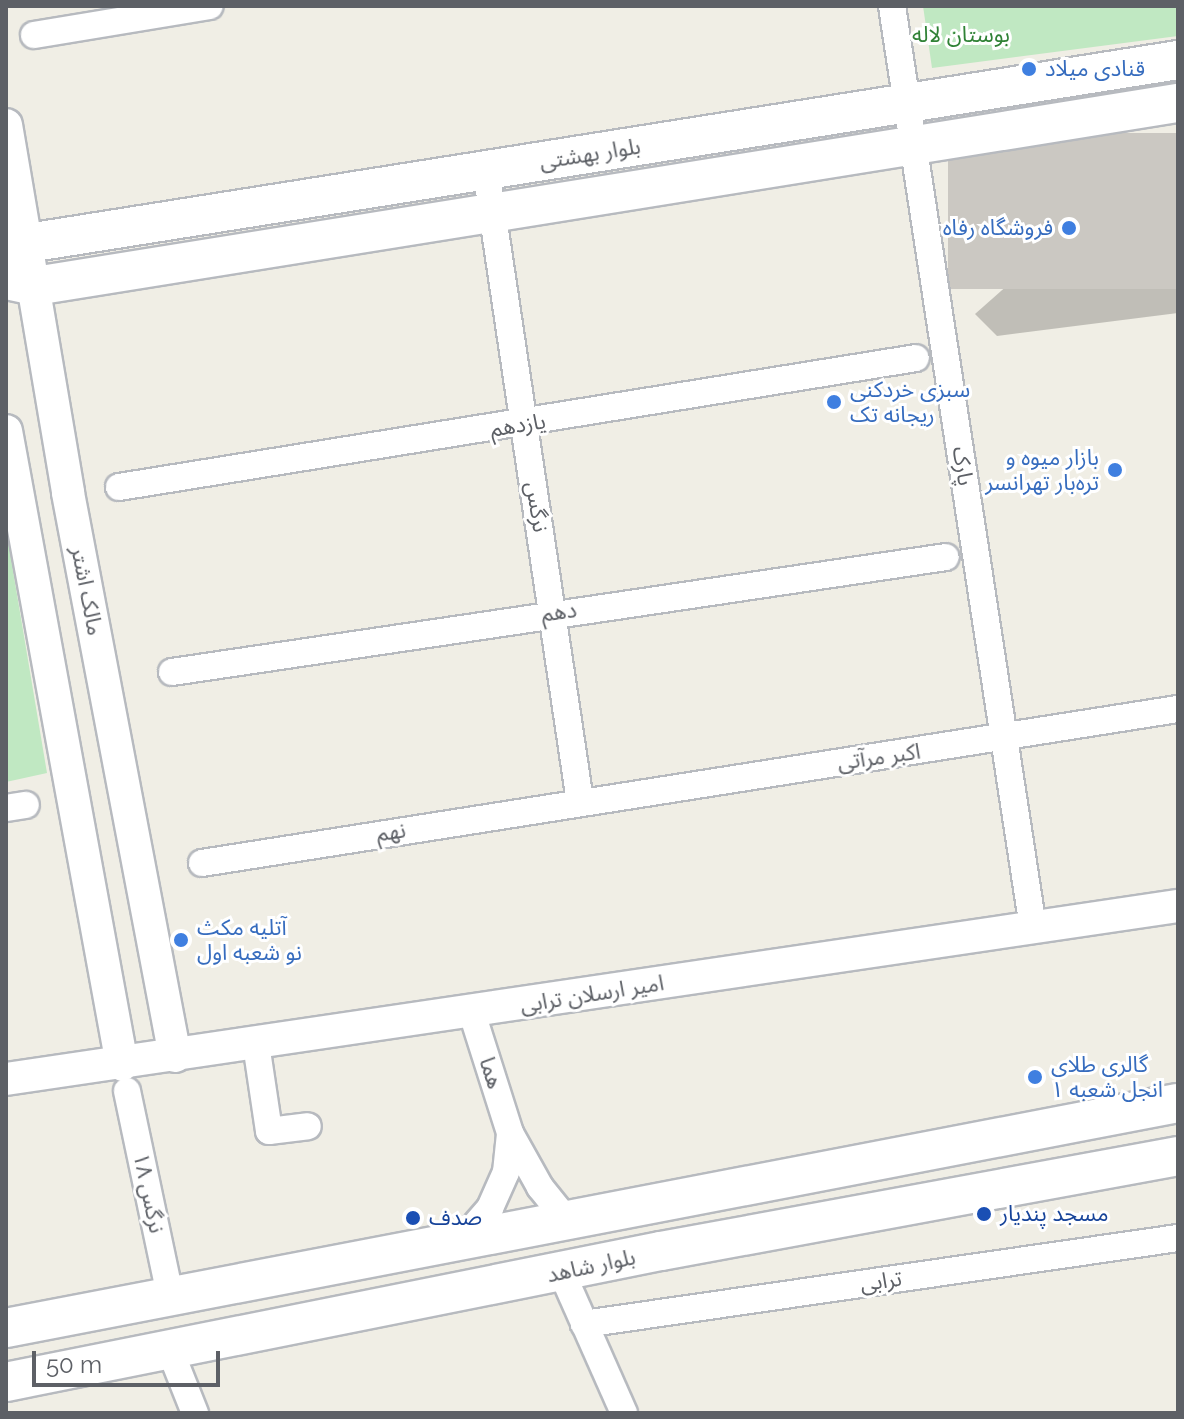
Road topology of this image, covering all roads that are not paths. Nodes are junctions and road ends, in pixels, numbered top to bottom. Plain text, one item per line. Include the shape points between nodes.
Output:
1 (210, 6) edge
2 (892, 6) edge
3 (34, 35) dead end
4 (1178, 60) edge
5 (907, 103) junction
6 (1178, 103) edge
7 (6, 125) edge
8 (914, 145) junction
9 (486, 170) junction
10 (492, 213) junction
11 (17, 250) edge
12 (21, 283) edge
13 (916, 358) dead end
14 (524, 424) junction
15 (6, 431) edge
16 (119, 487) dead end
17 (946, 557) dead end
18 (552, 613) junction
19 (172, 672) dead end
20 (1178, 709) edge
21 (1004, 738) junction
22 (580, 801) junction
23 (202, 863) dead end
24 (1178, 906) edge
25 (1033, 927) junction
26 (472, 1013) junction
27 (256, 1044) junction
28 (175, 1056) junction
29 (124, 1077) junction
30 (6, 1079) edge
31 (1178, 1103) edge
32 (308, 1126) dead end
33 (510, 1133) junction
34 (1178, 1156) edge
35 (565, 1218) junction
36 (464, 1238) junction
37 (1178, 1238) edge
38 (562, 1273) junction
39 (170, 1295) junction
40 (584, 1324) junction
41 (6, 1328) edge
42 (170, 1350) junction
43 (6, 1382) edge
44 (195, 1413) edge
45 (624, 1413) edge

1 - 3 street
2 - 5 street, پارک
4 - 5 main road, بلوار بهشتی
5 - 8 street, پارک
5 - 9 main road, بلوار بهشتی
6 - 8 main road, بلوار بهشتی
7 - 11 street, مالک اشتر
8 - 10 main road, بلوار بهشتی
8 - 21 street, پارک
9 - 10 street, نرگس
9 - 11 main road, بلوار بهشتی
10 - 12 main road, بلوار بهشتی
10 - 14 street, نرگس
11 - 12 street, مالک اشتر
12 - 28 street, مالک اشتر via 68,493
13 - 14 street, یازدهم
14 - 16 street, یازدهم
14 - 18 street, نرگس
15 - 29 street
17 - 18 street, دهم
18 - 19 street, دهم
18 - 22 street, نرگس
20 - 21 street, اکبر مرآتی
21 - 22 street, اکبر مرآتی
21 - 25 street, پارک
22 - 23 street, نهم
24 - 25 street, امیر ارسلان ترابی
25 - 26 street, امیر ارسلان ترابی
26 - 27 street, امیر ارسلان ترابی
26 - 33 street, هما
27 - 28 street, امیر ارسلان ترابی
27 - 32 street via 269,1131
28 - 29 street, امیر ارسلان ترابی
29 - 30 street, امیر ارسلان ترابی
29 - 39 street, نرگس ۱۸
31 - 35 main road
33 - 35 street via 540,1187
33 - 36 street via 506,1172 490,1208
34 - 38 main road, بلوار شاهد
35 - 36 main road
36 - 39 main road
37 - 40 street, ترابی
38 - 40 street
38 - 42 main road, بلوار شاهد
39 - 41 main road
40 - 45 street
42 - 43 main road, بلوار شاهد
42 - 44 street

